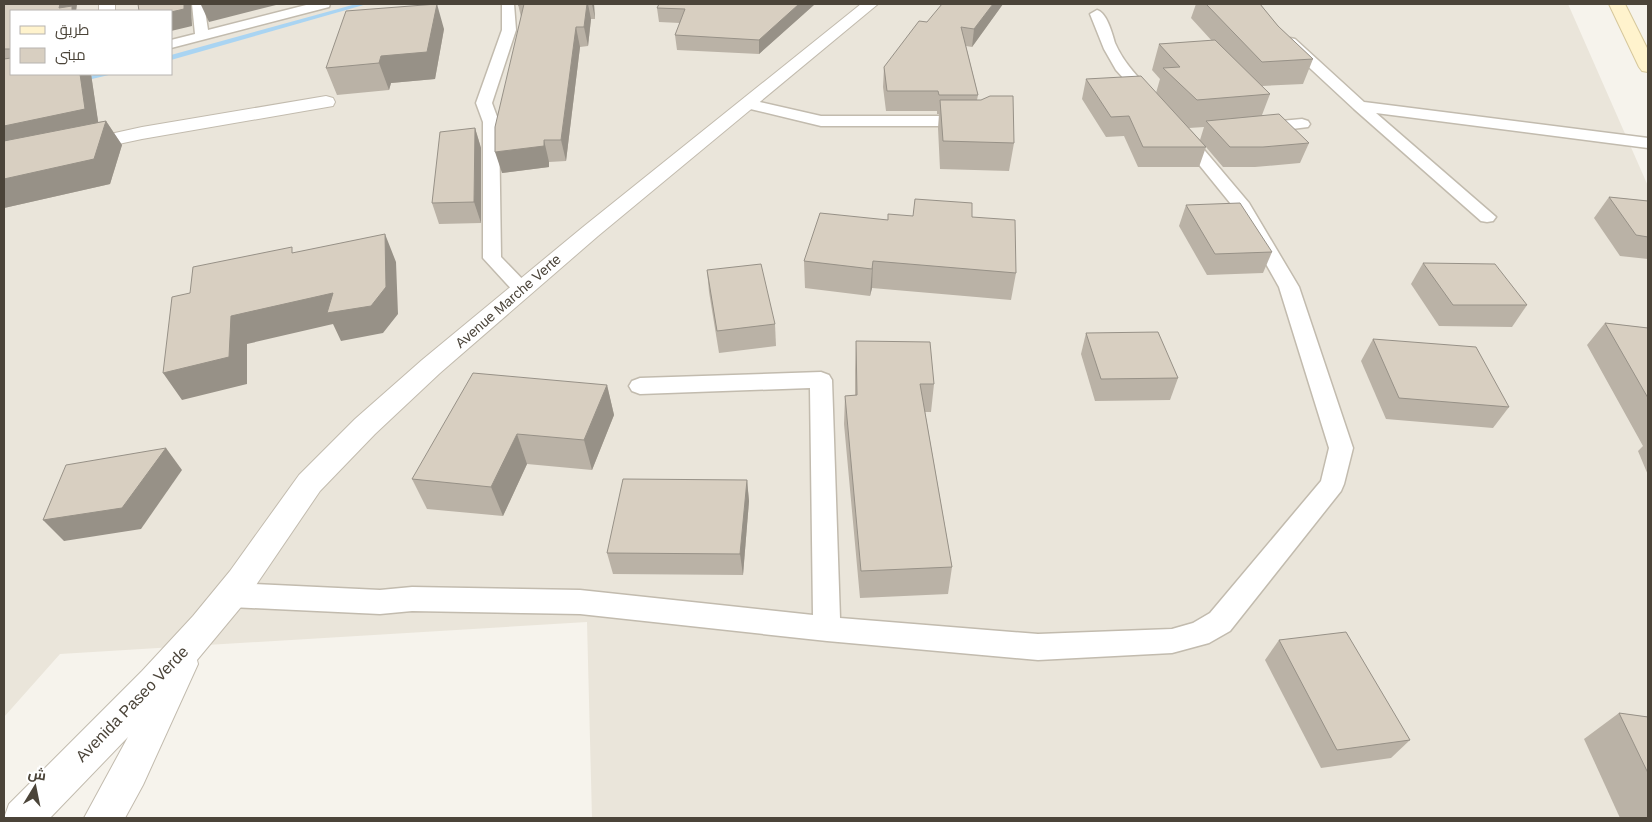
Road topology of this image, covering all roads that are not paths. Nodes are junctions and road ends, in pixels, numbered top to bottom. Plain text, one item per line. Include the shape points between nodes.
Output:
1 (198, 4) edge
2 (324, 4) edge
3 (508, 4) edge
4 (870, 4) edge
5 (1617, 4) edge
6 (1097, 14) dead end
7 (1281, 34) edge
8 (202, 37) junction
9 (172, 44) edge
10 (1648, 67) edge
11 (326, 102) dead end
12 (747, 104) junction
13 (1359, 106) junction
14 (977, 121) edge
15 (1302, 124) dead end
16 (1243, 129) edge
17 (1648, 143) edge
18 (59, 151) edge
19 (1487, 217) dead end
20 (522, 289) junction
21 (640, 386) dead end
22 (231, 595) junction
23 (828, 629) junction
24 (191, 643) junction
25 (23, 818) edge
26 (104, 818) edge

1 - 8 lane
2 - 8 lane
3 - 20 lane via 509,30 484,102 491,122 492,258
4 - 12 street, Avenue Marche Verte
5 - 10 street
6 - 23 lane via 1123,70 1180,125 1243,207 1289,287 1341,448 1332,484 1220,622 1199,634 1172,641 1038,647
7 - 13 lane
8 - 9 lane
11 - 18 street via 142,133
12 - 14 lane via 821,121
12 - 20 street, Avenue Marche Verte
13 - 17 lane
13 - 19 lane
15 - 16 lane
20 - 22 street, Avenue Marche Verte via 425,373 322,470 274,530
21 - 23 lane via 821,380
22 - 23 lane via 380,602 580,602
22 - 24 street, Avenue Marche Verte
24 - 25 street, Avenida Paseo Verde
24 - 26 street, Avenida Paseo Verde via 130,772

